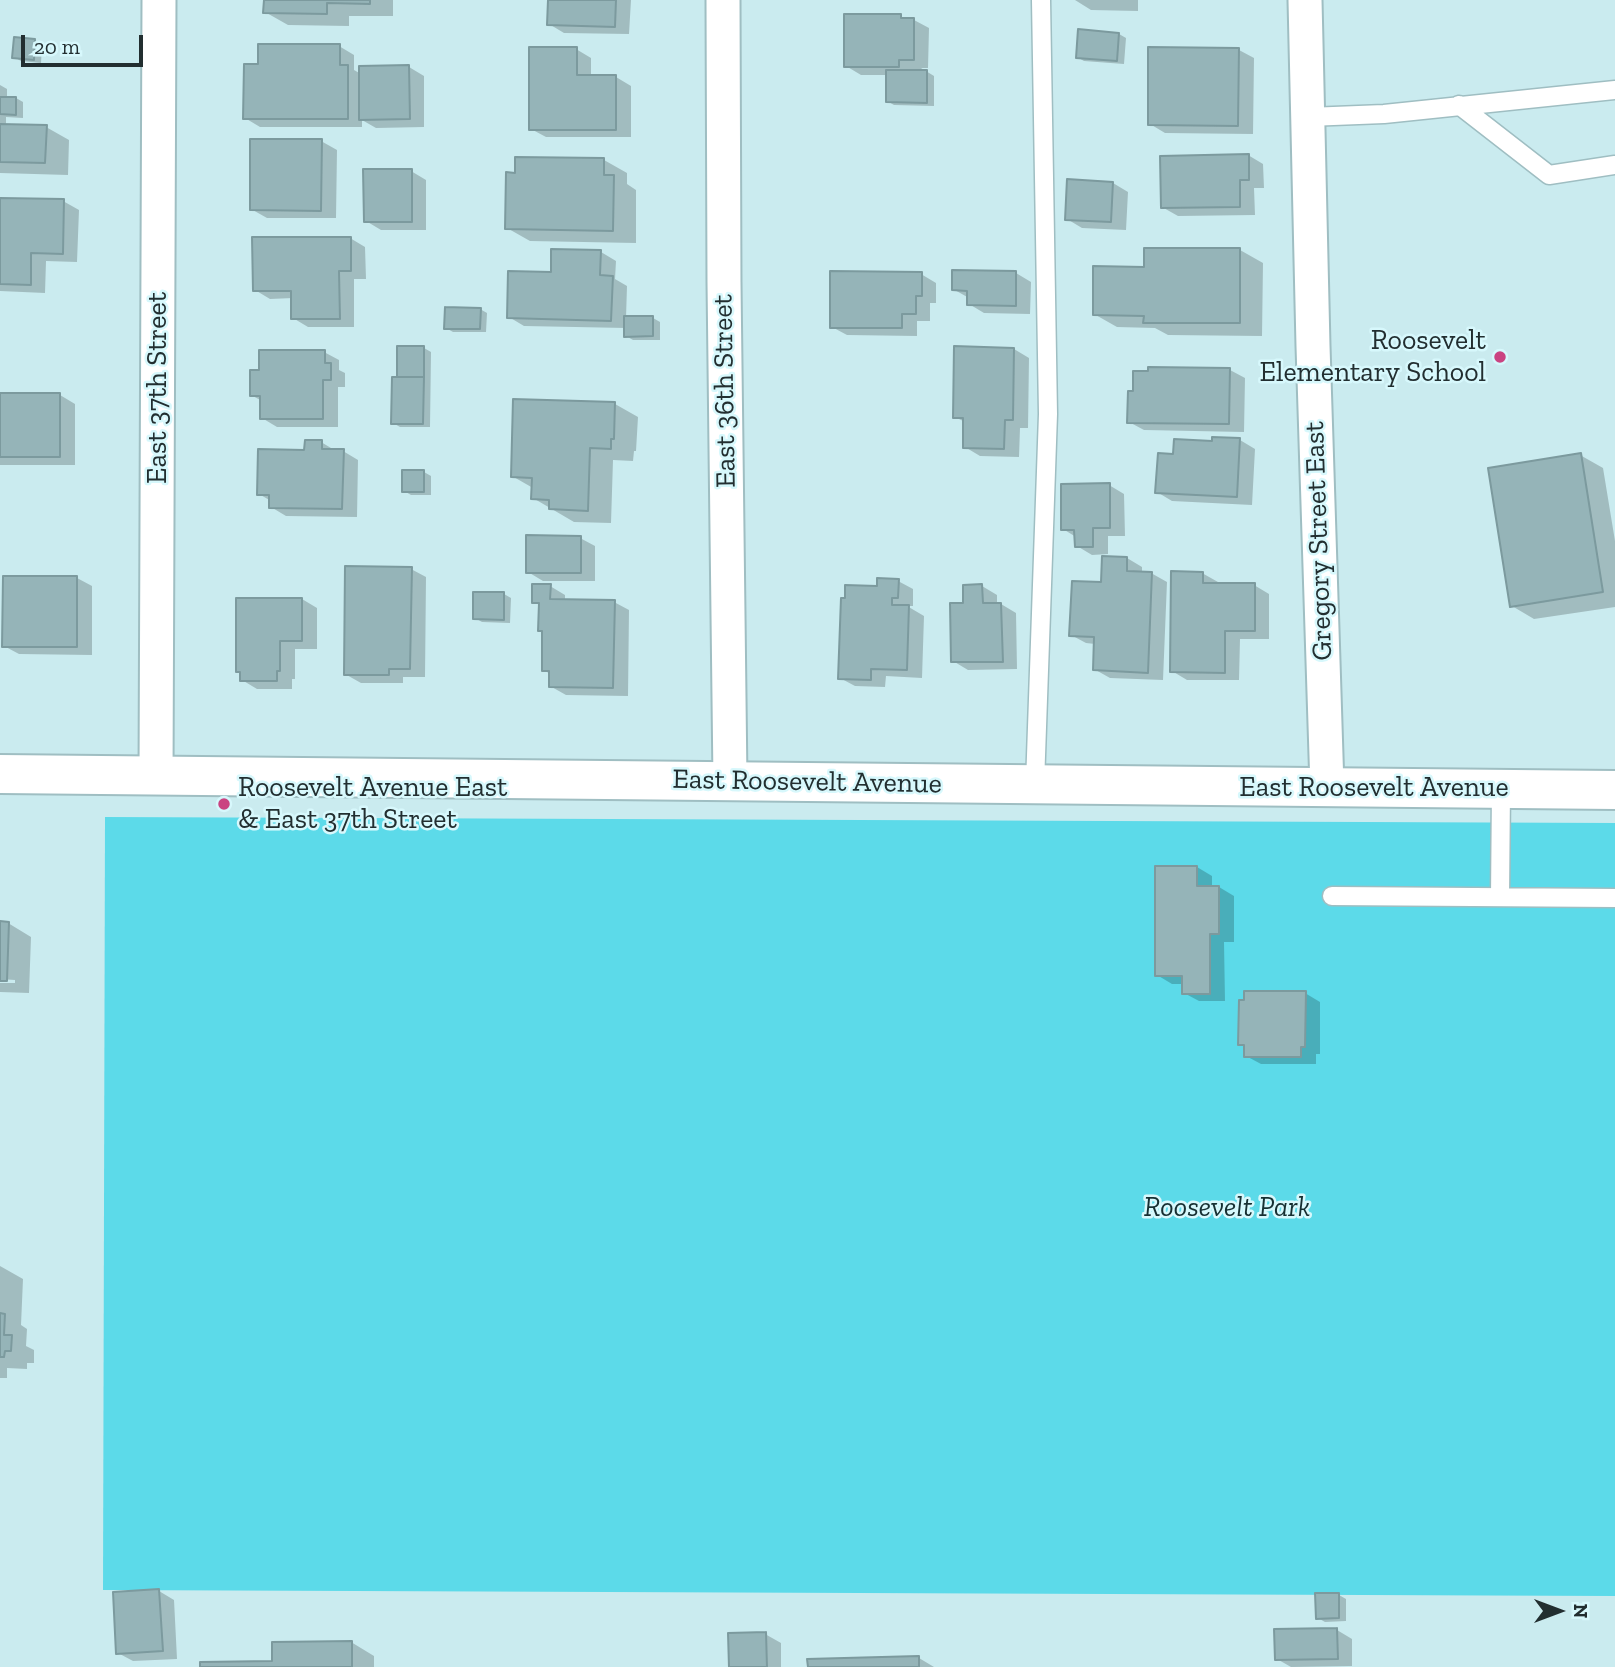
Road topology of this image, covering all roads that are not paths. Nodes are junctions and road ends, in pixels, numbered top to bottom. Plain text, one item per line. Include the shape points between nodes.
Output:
1 (159, 0) edge
2 (723, 0) edge
3 (1041, 0) edge
4 (1305, 0) edge
5 (1615, 90) edge
6 (1459, 106) junction
7 (1308, 117) junction
8 (1615, 165) edge
9 (0, 774) edge
10 (156, 776) junction
11 (730, 781) junction
12 (1035, 785) junction
13 (1327, 787) junction
14 (1501, 789) junction
15 (1615, 790) edge
16 (1332, 896) dead end
17 (1500, 897) junction
18 (1615, 898) edge

1 - 10 street, East 37th Street
2 - 11 street, East 36th Street
3 - 12 lane via 1048,414
4 - 7 street, Gregory Street East
5 - 6 lane
6 - 7 lane
6 - 8 lane via 1549,175
7 - 13 street, Gregory Street East
9 - 10 street, East Roosevelt Avenue
10 - 11 street, East Roosevelt Avenue
11 - 12 street, East Roosevelt Avenue
12 - 13 street, East Roosevelt Avenue
13 - 14 street, East Roosevelt Avenue
14 - 15 street, East Roosevelt Avenue
14 - 17 lane
16 - 17 lane
17 - 18 lane

